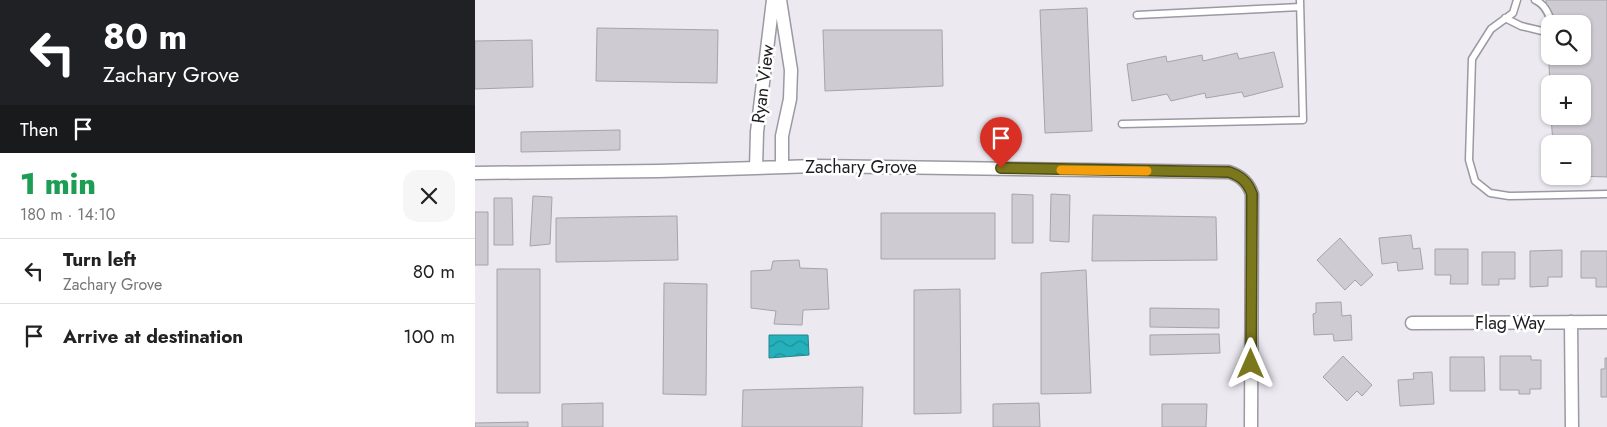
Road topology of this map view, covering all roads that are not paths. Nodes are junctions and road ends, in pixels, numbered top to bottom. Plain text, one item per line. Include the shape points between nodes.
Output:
1 (773, 0) edge
2 (780, 0) edge
3 (1517, 0) edge
4 (1535, 0) edge
5 (1300, 4) edge
6 (1137, 15) dead end
7 (1548, 15) edge
8 (1505, 18) junction
9 (1541, 31) edge
10 (1122, 124) dead end
11 (782, 167) junction
12 (756, 168) junction
13 (475, 173) edge
14 (1607, 194) edge
15 (1571, 322) junction
16 (1607, 322) edge
17 (1412, 323) dead end
18 (1251, 427) edge
19 (1572, 427) edge

1 - 12 street, Ryan View via 757,132
2 - 11 street, Ryan View via 791,70 790,99 782,136
3 - 8 lane via 1513,13
4 - 7 lane via 1547,9
5 - 6 lane
5 - 10 lane via 1303,120
8 - 9 lane
8 - 14 lane via 1491,29 1472,59 1469,160 1475,181 1490,193 1509,196
11 - 12 street, Zachary Grove
11 - 18 street, Zachary Grove via 1229,172 1238,175 1245,180 1252,194
12 - 13 street, Zachary Grove
15 - 16 street, Flag Way
15 - 17 street, Flag Way
15 - 19 street

